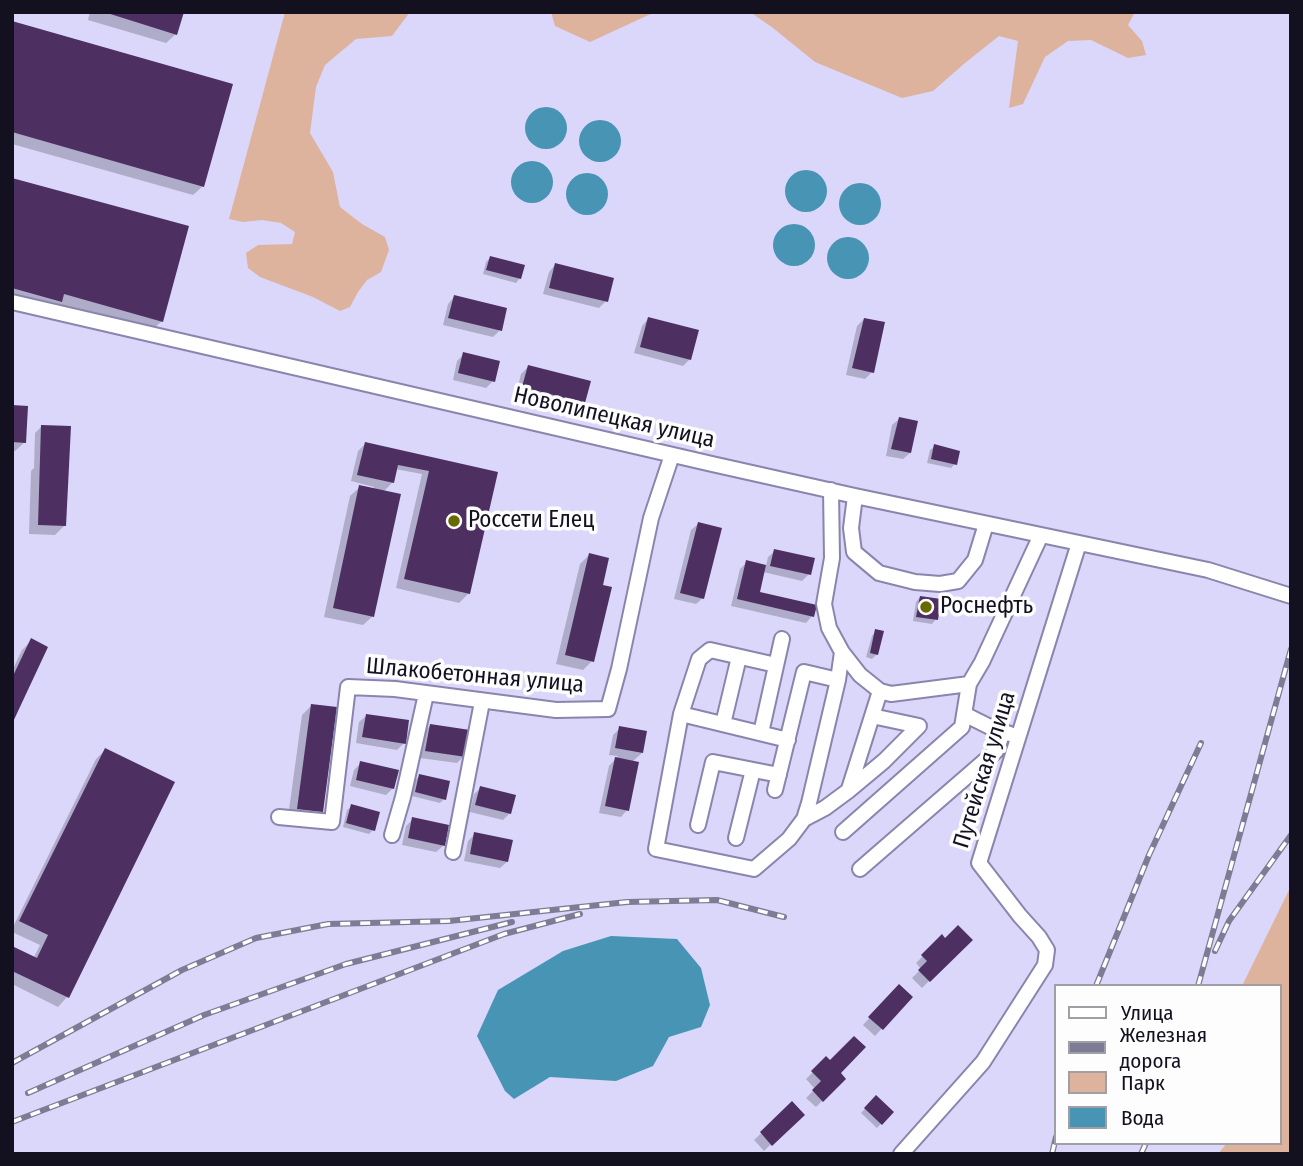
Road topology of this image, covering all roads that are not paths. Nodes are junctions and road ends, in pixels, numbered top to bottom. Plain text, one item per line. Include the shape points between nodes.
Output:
1 (12, 302) edge
2 (672, 455) junction
3 (831, 491) junction
4 (855, 496) junction
5 (986, 524) junction
6 (1041, 535) junction
7 (1079, 543) junction
8 (1291, 596) edge
9 (782, 639) dead end
10 (842, 652) junction
11 (739, 657) junction
12 (776, 665) junction
13 (838, 680) junction
14 (969, 684) junction
15 (880, 691) junction
16 (426, 694) junction
17 (482, 702) junction
18 (681, 714) junction
19 (964, 714) junction
20 (873, 716) junction
21 (723, 724) junction
22 (1003, 732) junction
23 (761, 733) junction
24 (1018, 737) junction
25 (788, 740) junction
26 (753, 770) junction
27 (779, 775) junction
28 (775, 790) dead end
29 (848, 791) junction
30 (279, 817) dead end
31 (804, 820) junction
32 (698, 825) dead end
33 (843, 832) dead end
34 (391, 835) dead end
35 (736, 838) dead end
36 (453, 852) dead end
37 (860, 869) dead end
38 (901, 1154) edge

1 - 2 street, Новолипецкая улица
2 - 3 street, Новолипецкая улица
2 - 17 street, Шлакобетонная улица via 650,518 608,709 556,710
3 - 4 street, Новолипецкая улица
3 - 10 street via 832,558 824,604 829,628
4 - 5 street, Новолипецкая улица
4 - 5 street via 854,552 879,573 915,582 958,581 975,560
5 - 6 street, Новолипецкая улица
6 - 7 street, Новолипецкая улица
6 - 14 street
7 - 8 street, Новолипецкая улица via 1208,570
7 - 24 street, Путейская улица
9 - 12 street
10 - 13 street
10 - 15 street
11 - 12 street
11 - 18 street via 710,650 699,659
11 - 21 street
12 - 23 street
13 - 25 street via 804,672
13 - 31 street
14 - 15 street via 891,694
14 - 19 street
15 - 20 street
16 - 17 street, Шлакобетонная улица
16 - 30 street, Шлакобетонная улица via 348,687 332,822
16 - 34 street
17 - 36 street
18 - 21 street
18 - 31 street via 656,849 754,869
19 - 22 street
19 - 33 street via 962,727
20 - 29 street
20 - 29 street via 919,726
21 - 23 street
22 - 24 street
22 - 37 street via 996,751
23 - 25 street
24 - 38 street, Путейская улица via 979,863 1040,937 1047,950 1045,965 983,1062
25 - 27 street
26 - 27 street
26 - 32 street via 713,762
26 - 35 street
27 - 28 street
29 - 31 street

